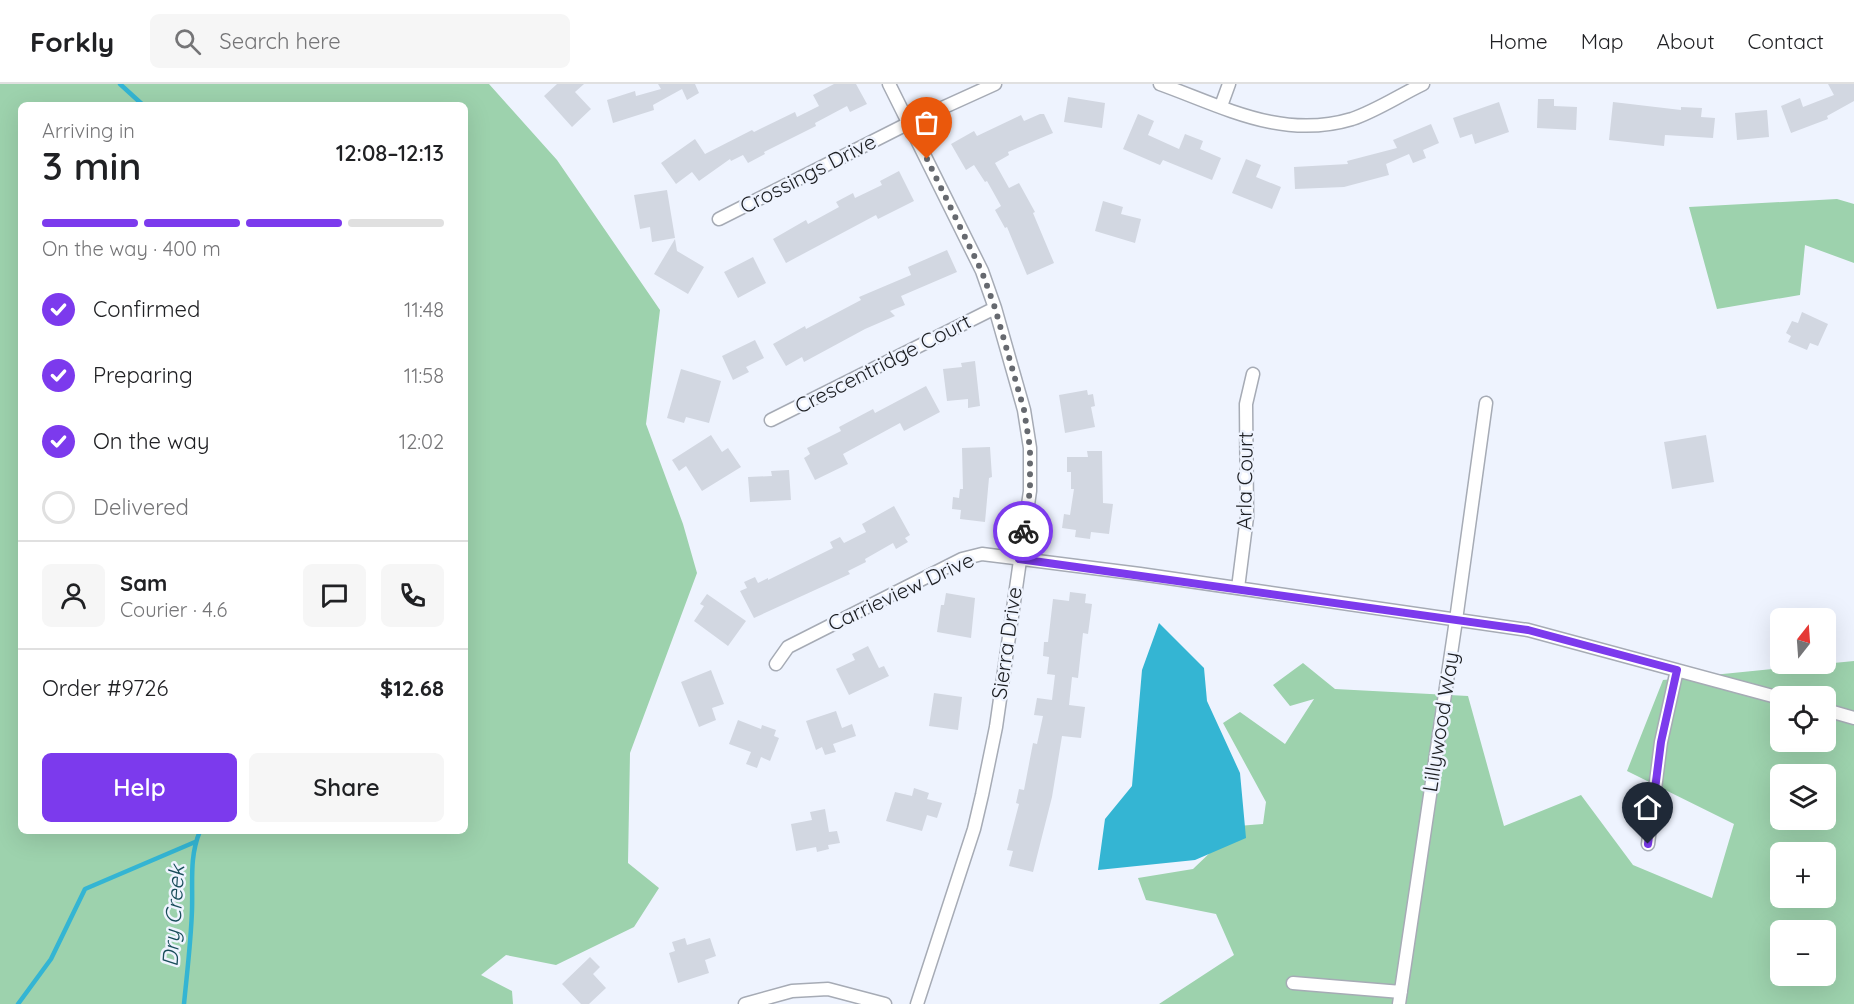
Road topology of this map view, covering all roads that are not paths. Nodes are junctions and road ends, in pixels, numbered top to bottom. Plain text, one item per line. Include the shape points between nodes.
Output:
1 (889, 84) edge
2 (995, 84) edge
3 (1160, 84) edge
4 (1229, 84) edge
5 (1423, 84) edge
6 (1221, 106) junction
7 (909, 123) junction
8 (719, 219) dead end
9 (995, 308) junction
10 (1253, 374) dead end
11 (1485, 404) dead end
12 (771, 420) dead end
13 (1019, 559) junction
14 (1238, 588) junction
15 (1456, 620) junction
16 (776, 664) dead end
17 (1677, 670) junction
18 (1770, 695) edge
19 (1836, 713) edge
20 (1854, 718) edge
21 (1648, 844) dead end
22 (1293, 983) dead end
23 (1400, 998) edge
24 (744, 1004) edge
25 (885, 1004) edge
26 (917, 1004) edge

1 - 7 street, Sierra Drive
2 - 7 street, Crossings Drive
3 - 6 street
4 - 6 street
5 - 6 street via 1355,118 1308,127 1274,124
7 - 8 street, Crossings Drive
7 - 9 street, Sierra Drive via 982,272
9 - 12 street, Crescentridge Court
9 - 13 street, Sierra Drive via 1024,410 1030,448 1030,491
10 - 14 street, Arla Court via 1246,404 1247,518
11 - 15 street, Lillywood Way
13 - 14 street, Carrieview Drive
13 - 16 street, Carrieview Drive via 982,554 962,559 788,647
13 - 26 street, Sierra Drive via 996,727 982,795
14 - 15 street, Carrieview Drive
15 - 17 street, Carrieview Drive via 1528,630
15 - 23 street, Lillywood Way
17 - 18 street, Carrieview Drive
17 - 21 street via 1661,742
19 - 20 street
22 - 23 street
24 - 25 street via 792,991 828,989

